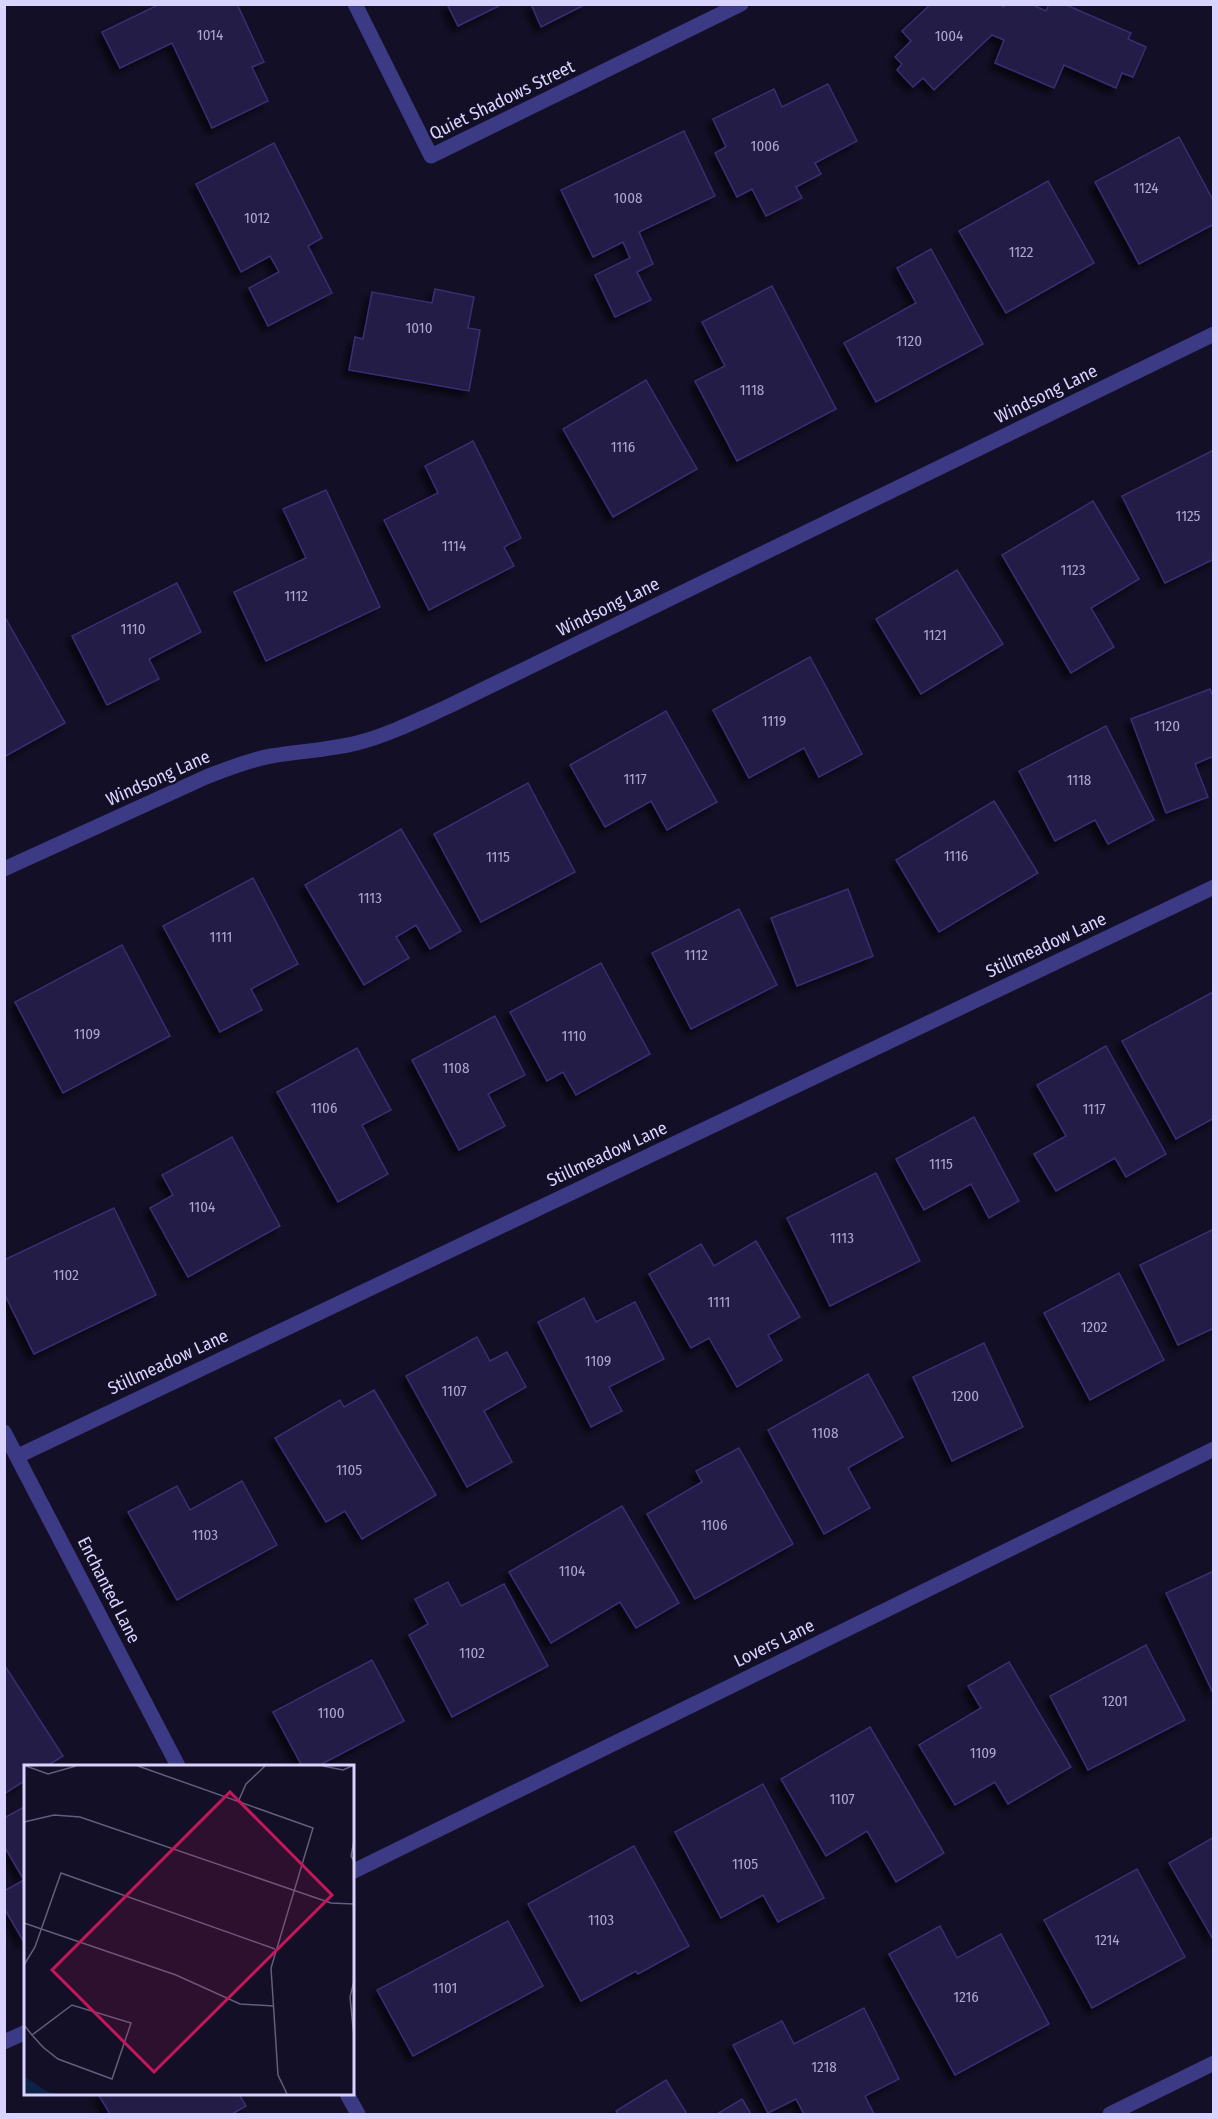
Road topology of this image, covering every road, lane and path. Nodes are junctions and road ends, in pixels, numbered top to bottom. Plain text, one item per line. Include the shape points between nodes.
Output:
1 (356, 4) edge
2 (741, 4) edge
3 (1214, 334) edge
4 (4, 869) edge
5 (1214, 887) edge
6 (4, 1432) edge
7 (1214, 1449) edge
8 (18, 1456) junction
9 (177, 1765) edge
10 (354, 1871) edge
11 (24, 2033) edge
12 (4, 2042) edge
13 (1214, 2063) edge
14 (348, 2095) edge
15 (1114, 2114) edge
16 (358, 2115) edge

1 - 2 street, Quiet Shadows Street via 431,156
3 - 4 street, Windsong Lane via 428,715 359,743 269,756 239,765
5 - 8 street, Stillmeadow Lane
6 - 8 street, Enchanted Lane
7 - 10 street, Lovers Lane
8 - 9 street, Enchanted Lane
11 - 12 street
13 - 15 street
14 - 16 street

